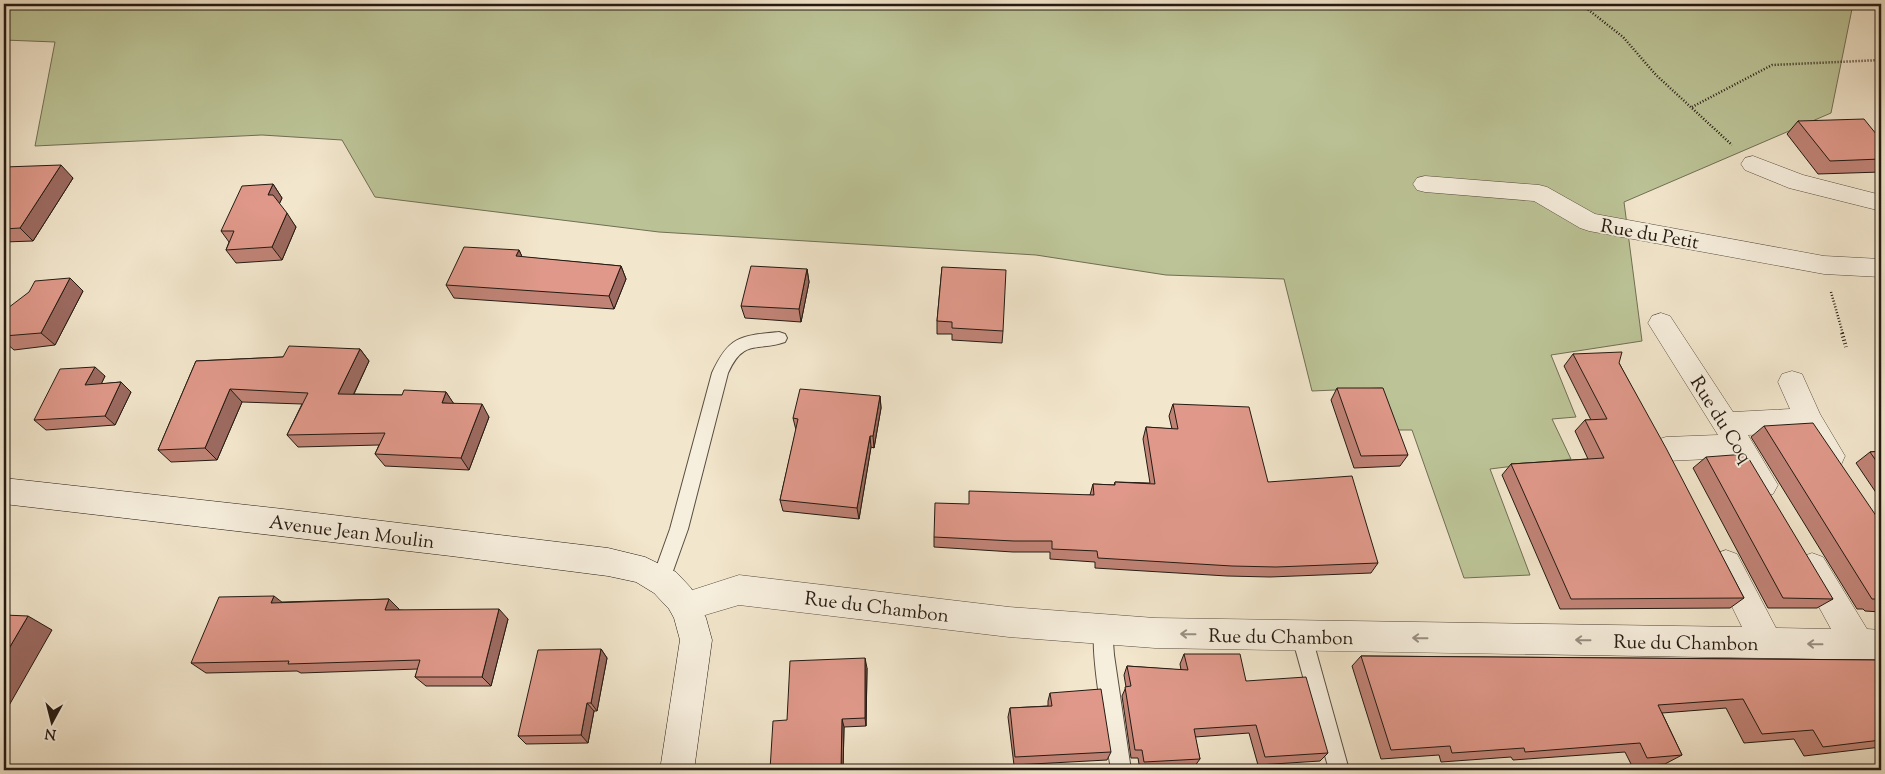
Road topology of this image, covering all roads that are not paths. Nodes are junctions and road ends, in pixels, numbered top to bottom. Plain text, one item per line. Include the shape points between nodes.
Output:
1 (1753, 164) road end
2 (1425, 184) dead end
3 (1881, 203) edge
4 (1881, 268) edge
5 (1661, 322) dead end
6 (779, 338) dead end
7 (1792, 382) dead end
8 (1809, 420) junction
9 (1733, 435) junction
10 (1680, 475) edge
11 (1848, 479) edge
12 (4, 491) edge
13 (1774, 504) edge
14 (1712, 537) edge
15 (1799, 545) edge
16 (661, 579) junction
17 (686, 606) junction
18 (1103, 629) junction
19 (1302, 636) junction
20 (1767, 643) junction
21 (1870, 645) edge
22 (677, 770) edge
23 (1122, 770) edge
24 (1339, 770) edge

1 - 3 street via 1796,182
2 - 4 street, Rue du Petit via 1539,193 1589,222 1824,265
5 - 9 street, Rue du Coq
6 - 16 lane via 745,342 726,356 679,529
7 - 8 street
8 - 9 street
8 - 11 street
9 - 10 street via 1659,436
9 - 13 street, Rue du Coq
12 - 16 street, Avenue Jean Moulin via 612,563
14 - 20 street
15 - 21 street
16 - 17 street, Avenue Jean Moulin
17 - 18 street, Rue du Chambon via 739,590 1009,622
17 - 22 street via 696,640
19 -> 18 street, Rue du Chambon
18 - 23 lane
20 -> 19 street, Rue du Chambon
19 - 24 lane
21 -> 20 street, Rue du Chambon

